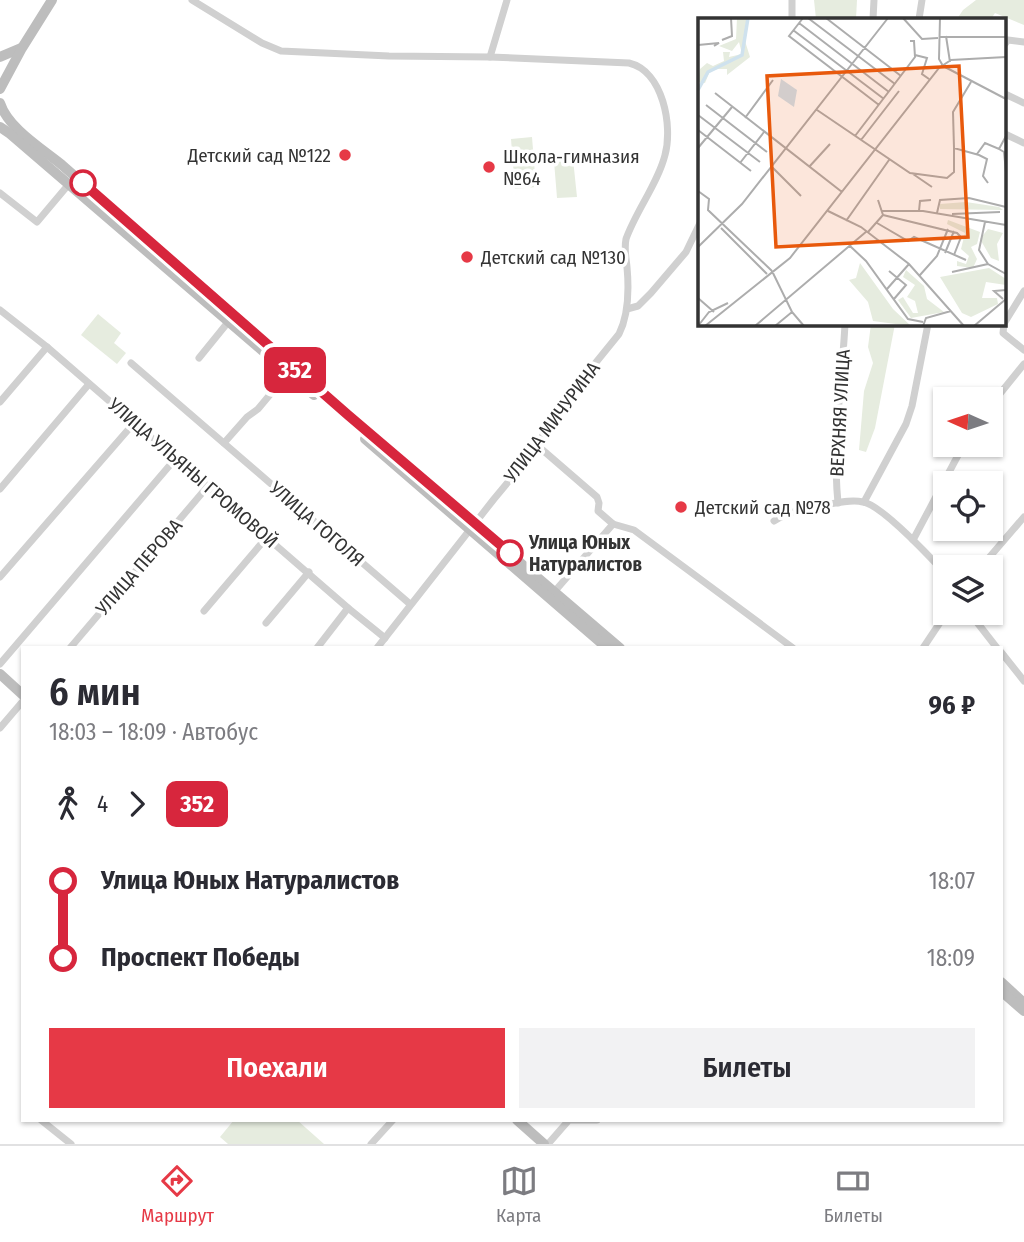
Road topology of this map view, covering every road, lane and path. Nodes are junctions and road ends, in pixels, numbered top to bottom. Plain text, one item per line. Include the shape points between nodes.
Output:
1 (52, 0) edge
2 (192, 0) edge
3 (507, 0) edge
4 (792, 0) edge
5 (874, 0) edge
6 (922, 0) edge
7 (792, 18) edge
8 (873, 18) edge
9 (919, 18) edge
10 (1006, 42) edge
11 (1024, 42) edge
12 (22, 47) junction
13 (0, 57) edge
14 (490, 57) junction
15 (0, 89) edge
16 (1006, 94) edge
17 (0, 103) edge
18 (1024, 103) edge
19 (0, 127) edge
20 (1006, 134) edge
21 (1024, 143) edge
22 (69, 184) junction
23 (0, 193) edge
24 (698, 227) edge
25 (1024, 291) edge
26 (627, 309) junction
27 (0, 310) edge
28 (229, 321) junction
29 (1006, 321) edge
30 (845, 326) edge
31 (928, 326) edge
32 (1004, 326) edge
33 (47, 347) junction
34 (1024, 350) edge
35 (199, 358) dead end
36 (131, 363) dead end
37 (1024, 364) edge
38 (288, 373) junction
39 (89, 384) junction
40 (1003, 390) edge
41 (0, 402) edge
42 (134, 423) junction
43 (225, 443) junction
44 (538, 446) junction
45 (957, 457) edge
46 (176, 458) junction
47 (208, 486) junction
48 (0, 489) edge
49 (864, 502) junction
50 (838, 503) junction
51 (1024, 517) edge
52 (774, 521) dead end
53 (613, 524) junction
54 (472, 526) junction
55 (267, 537) junction
56 (913, 540) junction
57 (991, 555) edge
58 (933, 561) edge
59 (309, 572) junction
60 (0, 577) edge
61 (555, 591) junction
62 (410, 604) junction
63 (348, 608) junction
64 (204, 611) dead end
65 (266, 623) dead end
66 (938, 625) edge
67 (979, 625) edge
68 (385, 638) junction
69 (72, 646) edge
70 (319, 646) edge
71 (379, 646) edge
72 (605, 646) edge
73 (618, 646) edge
74 (790, 646) edge
75 (924, 646) edge
76 (995, 646) edge
77 (1003, 655) edge
78 (0, 664) edge
79 (0, 674) edge
80 (1024, 681) edge
81 (21, 693) edge
82 (21, 703) edge
83 (0, 728) edge
84 (1003, 984) edge
85 (1003, 993) edge
86 (1024, 1003) edge
87 (1024, 1012) edge
88 (44, 1122) edge
89 (391, 1122) edge
90 (519, 1122) edge
91 (568, 1122) edge
92 (71, 1144) edge
93 (371, 1144) edge
94 (546, 1144) edge

1 - 12 main road
2 - 14 street, УЛИЦА МИЧУРИНА via 281,51
3 - 14 street
4 - 7 street
5 - 8 street
6 - 9 street
10 - 11 street
12 - 13 main road
12 - 15 main road
14 - 26 street, УЛИЦА МИЧУРИНА via 629,63 645,70 658,88 665,109 666,152 625,244
16 - 18 street
17 - 54 main road via 15,127
19 - 22 main road
20 - 21 street
22 - 23 street via 37,222
22 - 28 main road
24 - 26 street via 686,251 651,293 638,306
25 - 29 street
26 - 44 street, УЛИЦА МИЧУРИНА via 619,334 550,419
27 - 33 street, УЛИЦА УЛЬЯНЫ ГРОМОВОЙ
28 - 35 street
28 - 38 main road
30 - 50 street, ВЕРХНЯЯ УЛИЦА
31 - 49 street via 906,424
32 - 34 street via 1003,333
33 - 39 street, УЛИЦА УЛЬЯНЫ ГРОМОВОЙ
33 - 41 street
36 - 43 street, УЛИЦА ГОГОЛЯ
37 - 40 street
38 - 43 street
38 - 54 main road
39 - 42 street, УЛИЦА УЛЬЯНЫ ГРОМОВОЙ
39 - 48 street
42 - 46 street, УЛИЦА УЛЬЯНЫ ГРОМОВОЙ
42 - 60 street
43 - 62 street, УЛИЦА ГОГОЛЯ
44 - 53 street via 597,497 598,511
44 - 54 street, УЛИЦА МИЧУРИНА
45 - 56 street
46 - 47 street, УЛИЦА УЛЬЯНЫ ГРОМОВОЙ
46 - 78 street
47 - 55 street, УЛИЦА УЛЬЯНЫ ГРОМОВОЙ
47 - 69 street, УЛИЦА ПЕРОВА
49 - 50 street
49 - 56 street
50 - 52 street via 785,513
51 - 57 street
53 - 61 street
53 - 74 street via 634,530
54 - 61 main road
54 - 62 street
54 - 72 main road
55 - 59 street, УЛИЦА УЛЬЯНЫ ГРОМОВОЙ
55 - 64 street
56 - 58 street
59 - 63 street, УЛИЦА УЛЬЯНЫ ГРОМОВОЙ
59 - 65 street
61 - 73 main road
62 - 68 street
63 - 68 street, УЛИЦА УЛЬЯНЫ ГРОМОВОЙ
63 - 70 street
66 - 75 street
67 - 76 street
68 - 71 street
77 - 80 street
79 - 81 main road
82 - 83 street
84 - 86 main road
85 - 87 main road
88 - 92 street
89 - 93 street
90 - 94 main road
91 - 94 street

